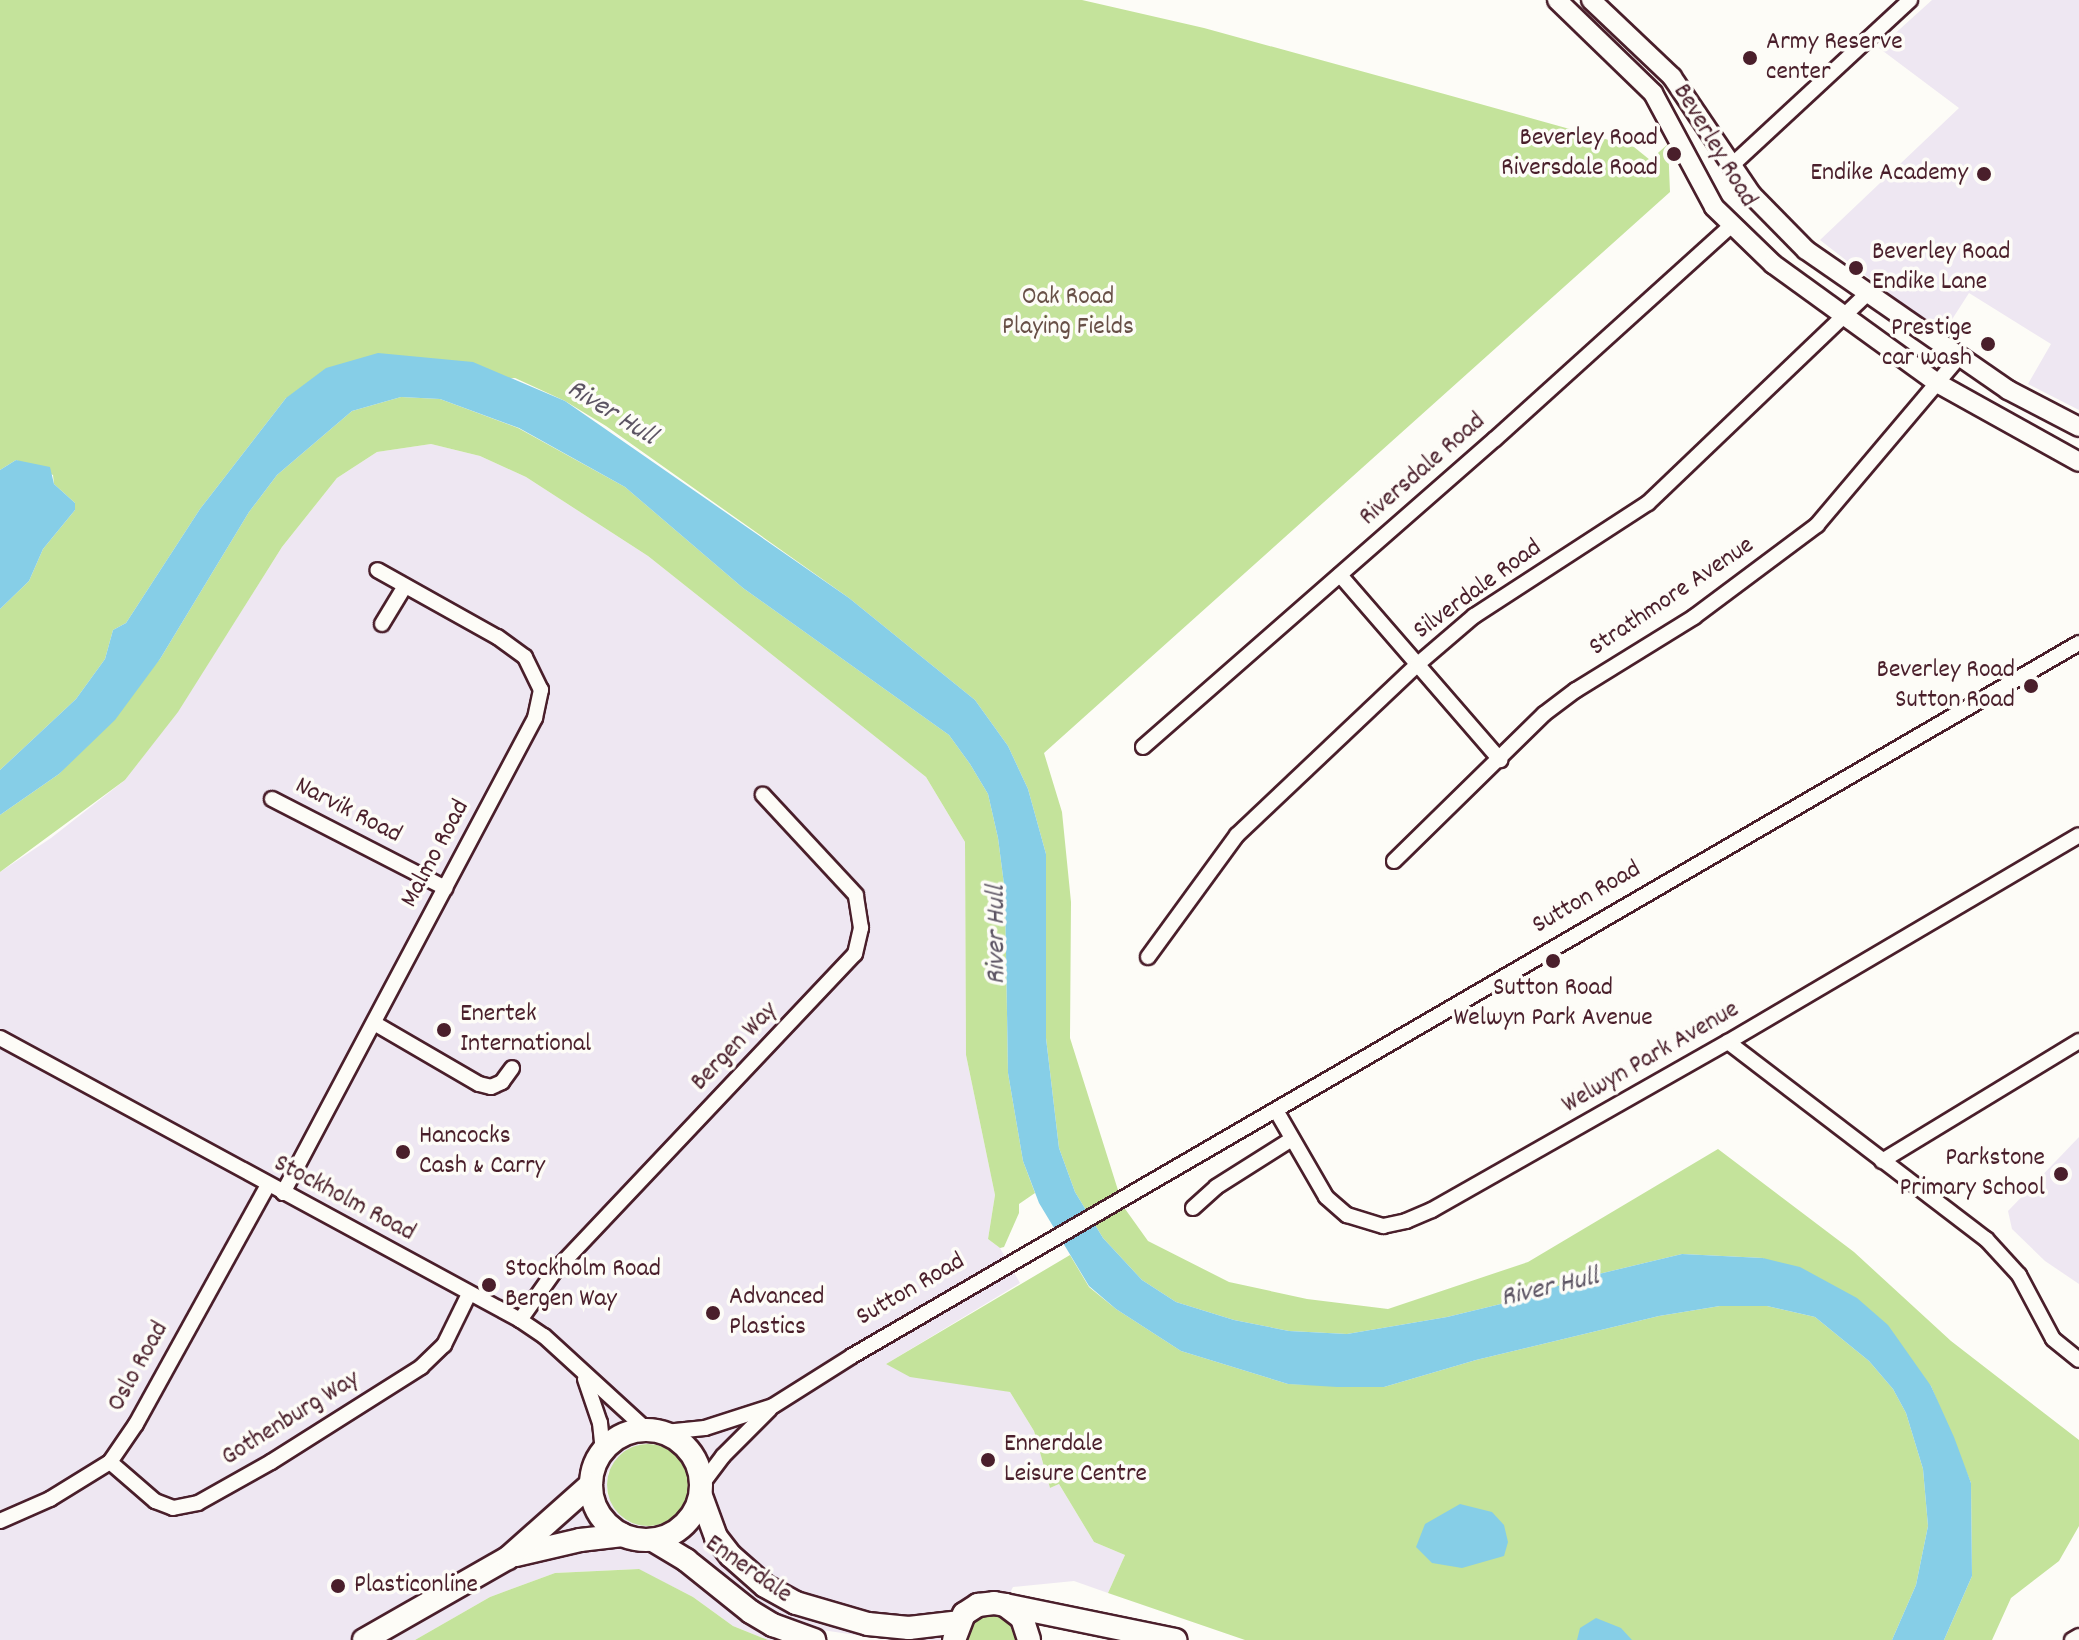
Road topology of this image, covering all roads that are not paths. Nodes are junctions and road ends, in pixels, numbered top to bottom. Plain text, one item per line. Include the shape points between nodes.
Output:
1 (1557, 0) edge
2 (1910, 0) edge
3 (1594, 2) edge
4 (1579, 21) junction
5 (1731, 166) junction
6 (1777, 221) junction
7 (1731, 226) junction
8 (1760, 252) junction
9 (1867, 294) junction
10 (1847, 315) junction
11 (1959, 357) junction
12 (1939, 384) junction
13 (2079, 427) edge
14 (2079, 438) edge
15 (2075, 460) edge
16 (377, 570) dead end
17 (1340, 575) junction
18 (405, 586) junction
19 (382, 624) dead end
20 (2079, 643) edge
21 (1418, 664) junction
22 (1143, 747) dead end
23 (1500, 760) junction
24 (763, 795) dead end
25 (272, 799) dead end
26 (2079, 835) edge
27 (1394, 861) dead end
28 (445, 888) junction
29 (1148, 957) dead end
30 (374, 1023) junction
31 (0, 1038) edge
32 (2079, 1041) edge
33 (1728, 1042) junction
34 (512, 1068) dead end
35 (1277, 1112) junction
36 (1292, 1139) junction
37 (1882, 1161) junction
38 (268, 1185) junction
39 (283, 1193) junction
40 (1193, 1208) dead end
41 (469, 1294) junction
42 (520, 1320) junction
43 (2079, 1360) edge
44 (584, 1375) junction
45 (773, 1406) junction
46 (656, 1431) junction
47 (603, 1450) junction
48 (110, 1462) junction
49 (591, 1484) junction
50 (701, 1490) junction
51 (0, 1521) edge
52 (623, 1535) junction
53 (653, 1540) junction
54 (508, 1558) junction
55 (1005, 1605) junction
56 (1084, 1621) junction
57 (956, 1631) edge
58 (2079, 1636) edge
59 (364, 1640) edge
60 (814, 1640) edge
61 (1029, 1640) edge
62 (1037, 1640) edge
63 (1175, 1640) edge
64 (2072, 1640) edge

1 - 4 main road, Beverley Road
2 - 5 street
3 - 4 main road
3 - 5 main road, Beverley Road via 1672,77
4 - 7 main road, Beverley Road via 1653,93 1714,207
5 - 6 main road, Beverley Road
6 - 8 main road
6 - 9 main road, Beverley Road via 1806,250
7 - 8 main road, Beverley Road
7 - 17 street, Riversdale Road
8 - 10 main road, Beverley Road
9 - 10 street, Silverdale Road
9 - 11 main road, Beverley Road
10 - 12 main road, Beverley Road
10 - 21 street, Silverdale Road via 1648,503 1474,616
11 - 12 street, Strathmore Avenue
11 - 13 main road, Beverley Road
12 - 15 main road, Beverley Road
12 - 23 street, Strathmore Avenue via 1817,525 1694,617 1576,690 1544,714
14 - 15 main road
16 - 18 street, Malmo Road
17 - 21 street
17 - 22 street, Riversdale Road
18 - 19 street
18 - 28 street, Malmo Road via 525,657 541,690 535,718
20 - 35 street, Sutton Road
21 - 23 street
21 - 29 street, Silverdale Road via 1237,835
23 - 27 street, Strathmore Avenue
24 - 42 street, Bergen Way via 856,895 861,928 855,954 554,1272
25 - 28 street, Narvik Road
26 - 33 street, Welwyn Park Avenue
28 - 30 street, Malmo Road
30 - 34 street via 479,1084 491,1087 502,1082
30 - 39 street, Malmo Road
31 - 38 street, Stockholm Road
32 - 37 street
33 - 36 street, Welwyn Park Avenue via 1406,1221 1383,1226 1347,1215 1326,1197
33 - 37 street
35 - 36 street, Welwyn Park Avenue
35 - 45 street, Sutton Road
36 - 40 street via 1216,1187
37 - 43 street via 1986,1239 2019,1275 2053,1339
38 - 39 street, Stockholm Road
38 - 48 street, Oslo Road
39 - 41 street, Stockholm Road
41 - 42 street, Stockholm Road
41 - 48 street, Gothenburg Way via 444,1345 421,1367 198,1503 173,1508 155,1501
42 - 44 street, Stockholm Road
44 - 46 street, Stockholm Road
44 - 47 street
45 - 46 street, Sutton Road via 705,1428
45 - 50 street via 723,1456
46 - 47 highway via 630,1432
46 - 50 highway via 692,1452
47 - 49 highway
48 - 51 street, Oslo Road via 50,1499
49 - 52 highway via 599,1514
49 - 54 highway
50 - 53 highway via 684,1526
50 - 57 highway, Ennerdale via 716,1537 765,1586 796,1603 868,1624
52 - 53 highway
52 - 54 highway
53 - 60 highway, Ennerdale via 751,1612
54 - 59 highway
55 - 56 highway
55 - 57 highway via 978,1605
55 - 61 highway via 1022,1618
56 - 62 highway
56 - 63 highway
58 - 64 street

